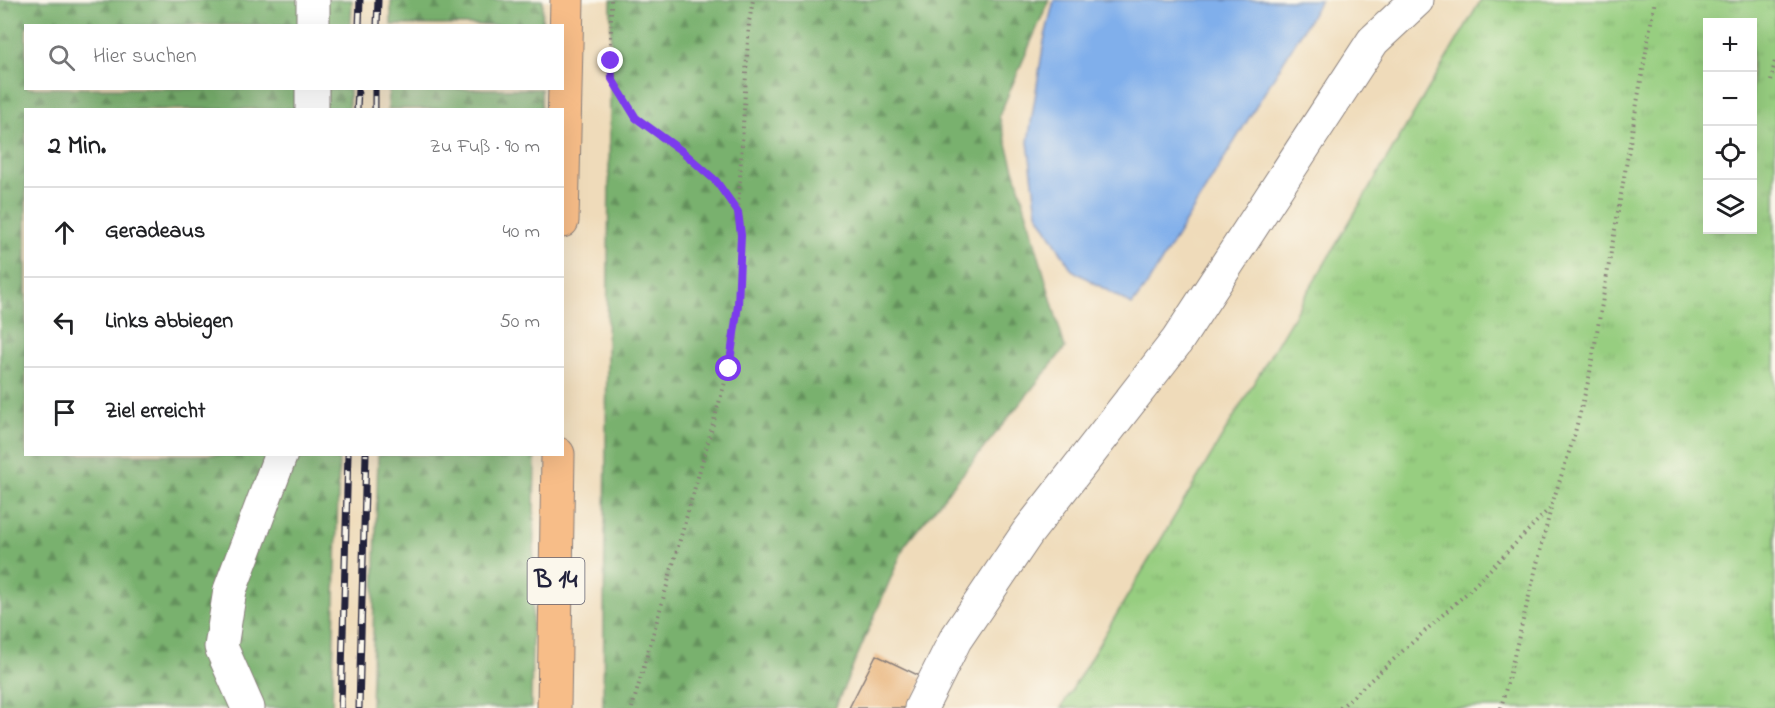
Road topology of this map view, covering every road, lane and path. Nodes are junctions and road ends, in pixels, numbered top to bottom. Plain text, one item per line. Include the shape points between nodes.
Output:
1 (313, 0) edge
2 (567, 0) edge
3 (611, 0) edge
4 (753, 0) edge
5 (1417, 0) edge
6 (1654, 0) edge
7 (313, 24) edge
8 (1775, 61) edge
9 (1772, 81) dead end
10 (312, 90) edge
11 (312, 108) edge
12 (564, 133) edge
13 (738, 212) junction
14 (280, 456) edge
15 (558, 456) edge
16 (1551, 507) junction
17 (248, 708) edge
18 (554, 708) edge
19 (632, 708) edge
20 (921, 708) edge
21 (1340, 708) edge
22 (1501, 708) edge

1 - 7 lane
2 - 12 main road
3 - 13 path via 612,79 636,118 716,181
4 - 13 path
5 - 20 lane via 1373,41 1177,341 1028,532 955,640
6 - 16 path via 1589,378
8 - 9 path
10 - 11 lane
13 - 19 path via 738,305 729,369
14 - 17 lane via 230,590 221,647
15 - 18 main road, B 14
16 - 21 path via 1468,592
16 - 22 path

